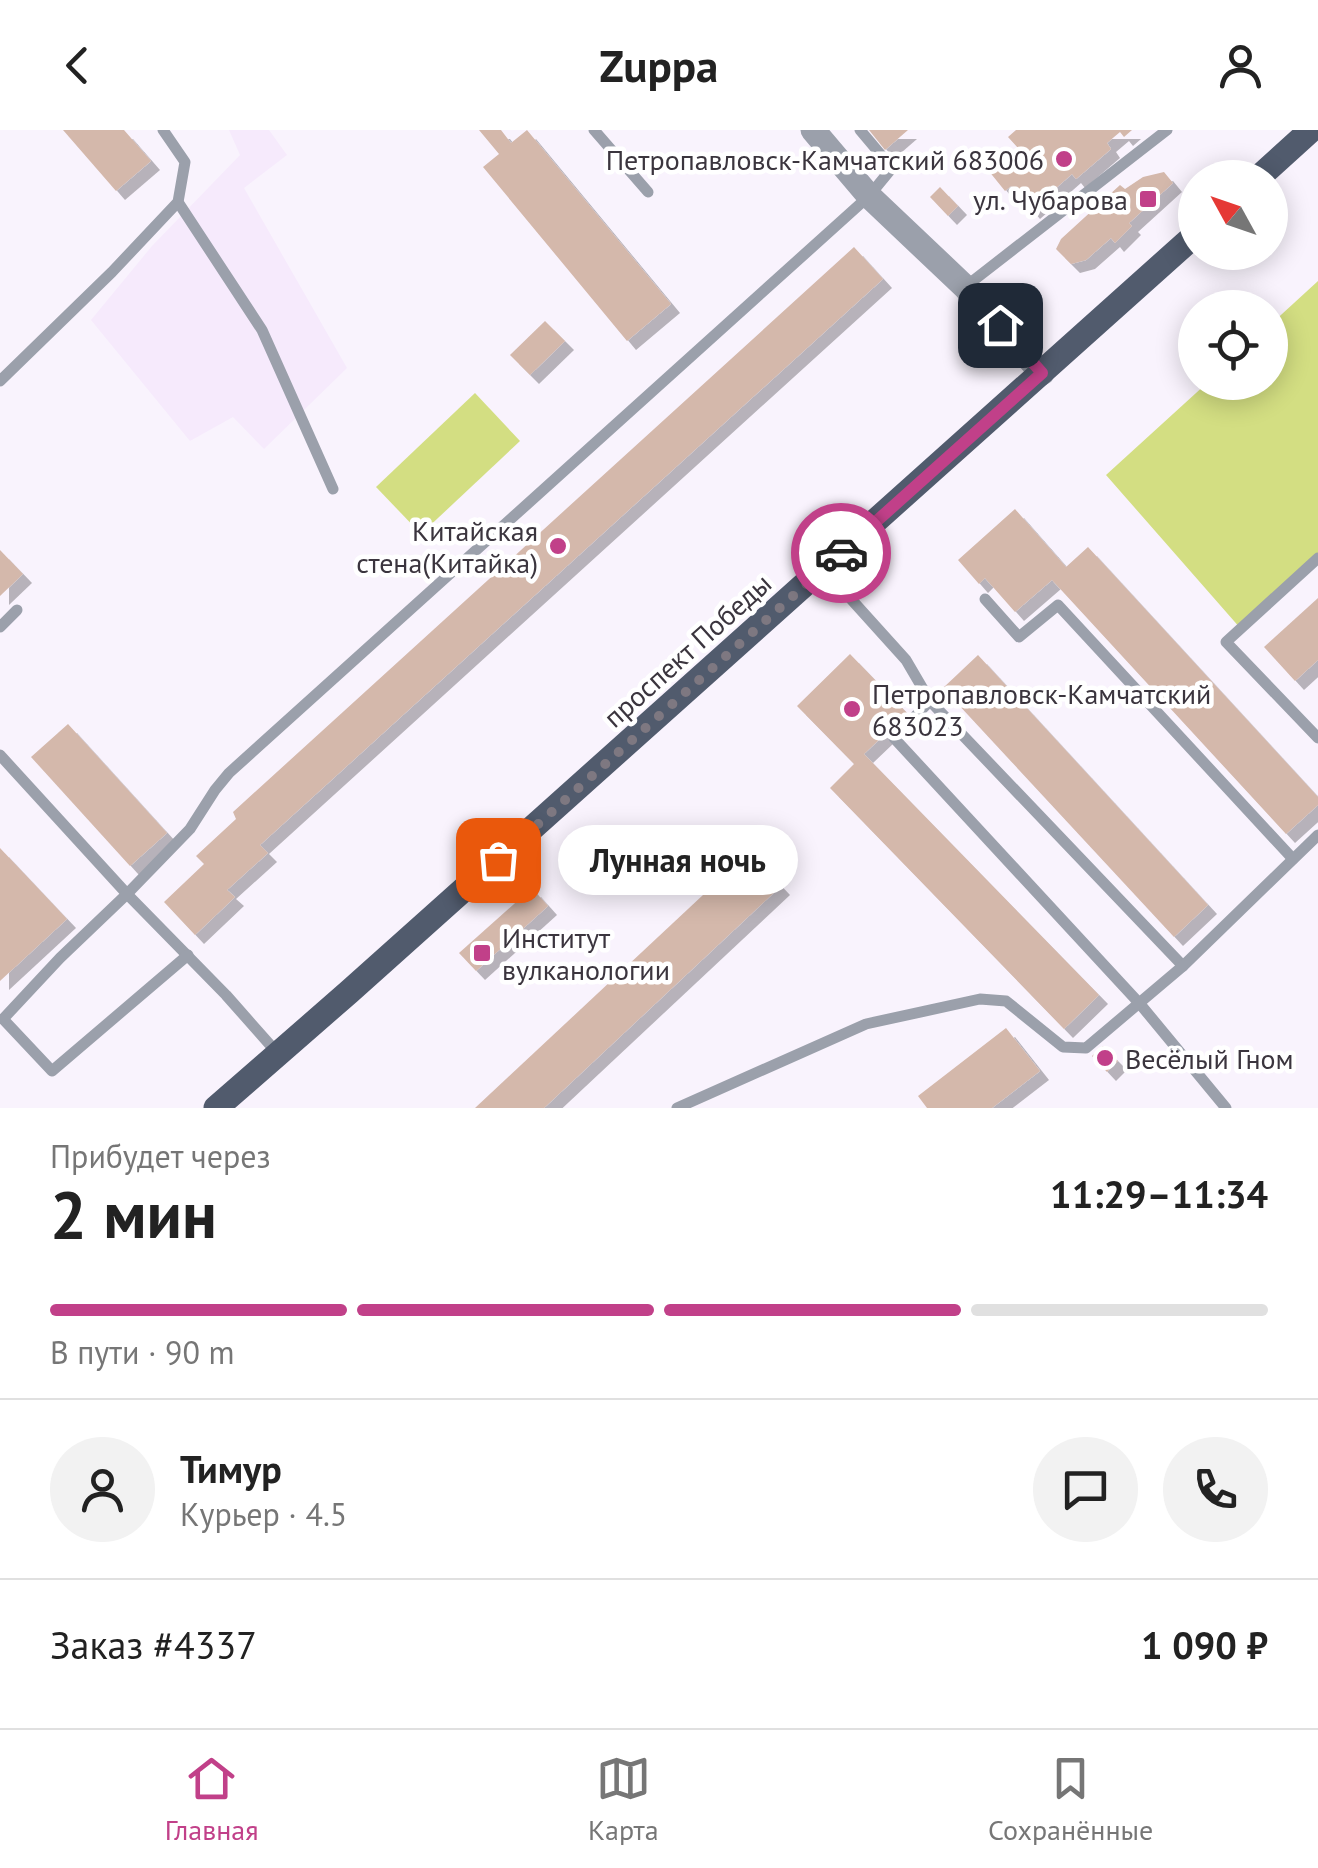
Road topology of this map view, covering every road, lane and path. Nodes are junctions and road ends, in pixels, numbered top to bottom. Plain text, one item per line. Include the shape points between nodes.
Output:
1 (164, 130) edge
2 (594, 130) edge
3 (813, 130) edge
4 (860, 130) edge
5 (1167, 130) edge
6 (1311, 130) edge
7 (1278, 160) edge
8 (648, 192) dead end
9 (870, 196) junction
10 (178, 202) junction
11 (1178, 250) edge
12 (964, 287) junction
13 (1042, 373) junction
14 (0, 381) edge
15 (333, 489) dead end
16 (1318, 558) edge
17 (824, 568) junction
18 (985, 599) dead end
19 (17, 610) dead end
20 (0, 627) edge
21 (930, 701) junction
22 (1318, 738) edge
23 (0, 755) edge
24 (1318, 836) edge
25 (1293, 859) junction
26 (127, 894) junction
27 (188, 955) junction
28 (1183, 966) junction
29 (1140, 1004) junction
30 (278, 1054) junction
31 (228, 1104) edge
32 (677, 1108) edge
33 (1226, 1108) edge

1 - 10 lane via 185,162
2 - 8 lane
3 - 9 street
4 - 9 lane via 892,168
5 - 12 lane
6 - 7 main road
9 - 12 street
9 - 26 lane via 228,774 190,828
10 - 14 lane
10 - 15 lane via 262,330
11 - 13 main road, проспект Победы
12 - 13 street
13 - 17 main road, проспект Победы
16 - 22 lane via 1226,642
17 - 21 lane via 906,660
17 - 30 main road, проспект Победы
18 - 25 lane via 1019,637 1058,605
19 - 20 lane
21 - 28 lane
21 - 29 lane via 894,738
23 - 26 lane
24 - 25 lane
25 - 28 lane
26 - 27 lane
26 - 27 lane via 3,1019 52,1072
27 - 30 lane
28 - 29 lane
29 - 32 lane via 1086,1048 1064,1048 1006,1001 980,999 866,1024
29 - 33 lane
30 - 31 main road, проспект Победы

